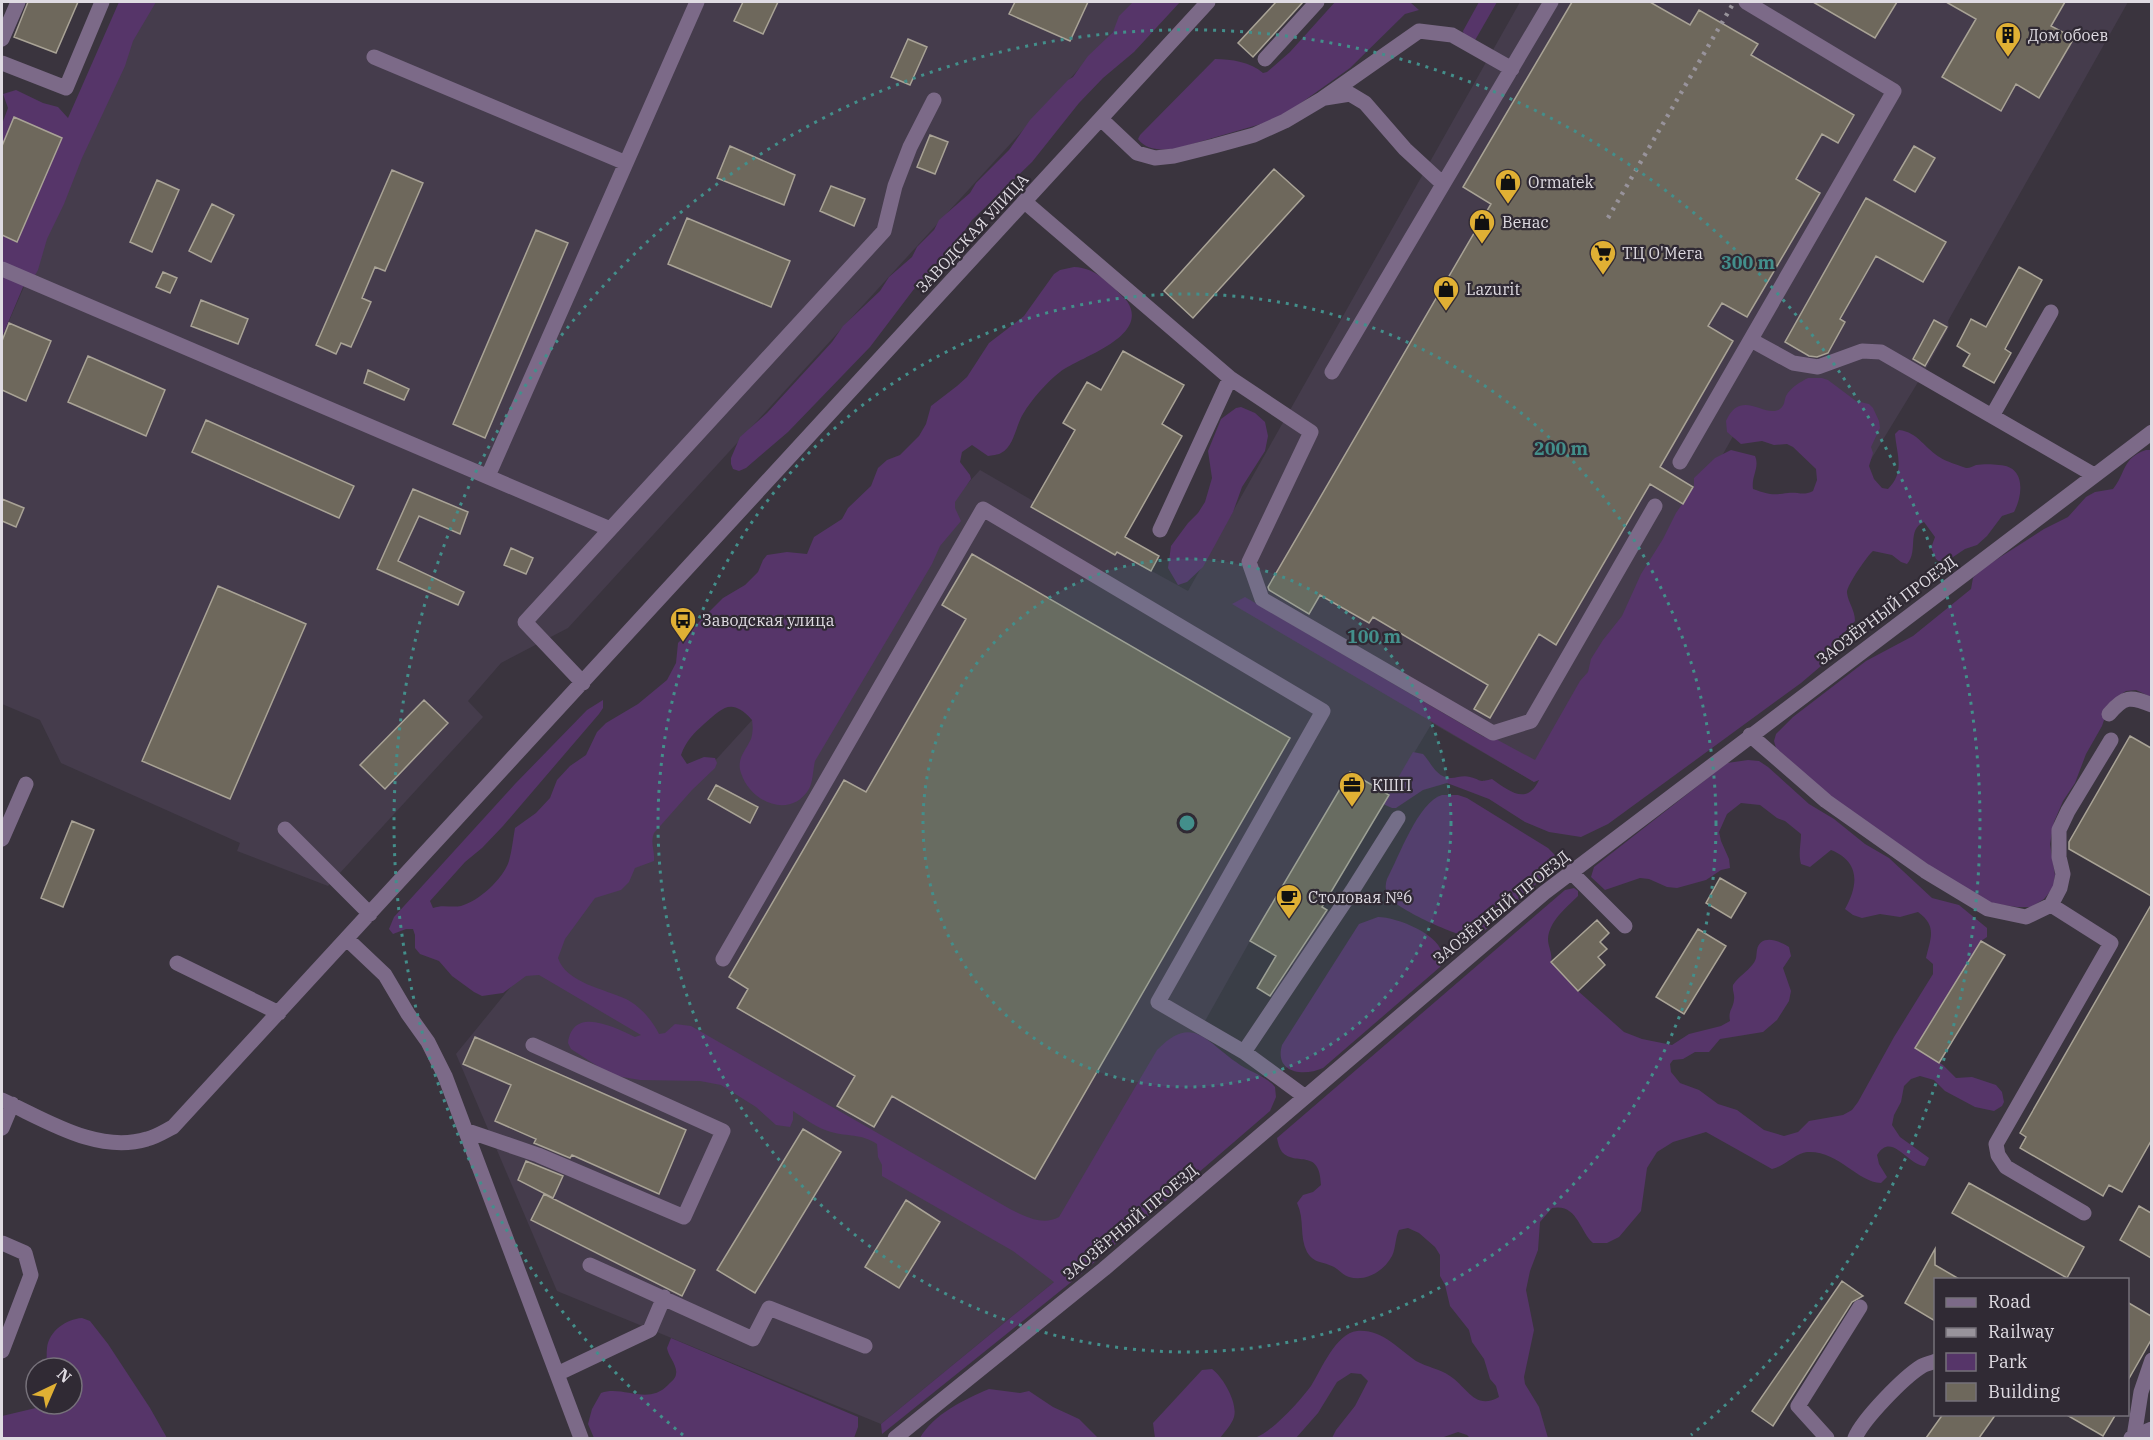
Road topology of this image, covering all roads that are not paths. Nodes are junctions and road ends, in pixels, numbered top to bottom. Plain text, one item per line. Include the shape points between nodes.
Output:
1 (18, 2) edge
2 (102, 2) edge
3 (697, 2) edge
4 (1208, 2) edge
5 (1317, 2) edge
6 (1551, 2) edge
7 (1746, 2) edge
8 (2, 39) edge
9 (374, 57) dead end
10 (1265, 59) dead end
11 (2, 63) edge
12 (1512, 69) junction
13 (1322, 99) junction
14 (934, 100) dead end
15 (1101, 119) junction
16 (626, 163) junction
17 (1443, 184) junction
18 (1025, 202) junction
19 (2, 268) edge
20 (2051, 312) dead end
21 (1751, 340) junction
22 (1332, 372) dead end
23 (1230, 378) junction
24 (1992, 416) junction
25 (2151, 432) edge
26 (1680, 462) dead end
27 (2094, 475) junction
28 (488, 476) junction
29 (1655, 506) dead end
30 (610, 530) junction
31 (1160, 530) dead end
32 (583, 683) junction
33 (2151, 705) edge
34 (2109, 714) dead end
35 (1750, 735) junction
36 (2111, 740) dead end
37 (26, 784) dead end
38 (1398, 818) dead end
39 (285, 829) dead end
40 (2, 839) edge
41 (1571, 872) junction
42 (2051, 904) junction
43 (370, 914) junction
44 (1625, 926) dead end
45 (347, 939) junction
46 (723, 959) dead end
47 (177, 963) dead end
48 (279, 1013) junction
49 (533, 1045) dead end
50 (1244, 1052) junction
51 (1304, 1096) junction
52 (7, 1102) edge
53 (2, 1128) edge
54 (465, 1130) junction
55 (2084, 1213) dead end
56 (2, 1243) edge
57 (590, 1264) dead end
58 (664, 1298) junction
59 (1860, 1307) dead end
60 (865, 1346) dead end
61 (2, 1351) edge
62 (2151, 1360) edge
63 (1934, 1361) edge
64 (556, 1374) junction
65 (2151, 1429) edge
66 (581, 1438) edge
67 (895, 1438) edge
68 (1827, 1438) edge
69 (1855, 1438) edge
70 (2133, 1438) edge

1 - 8 street
2 - 11 street via 66,88
3 - 16 street
4 - 15 street, ЗАВОДСКАЯ УЛИЦА
5 - 10 street
6 - 12 street
7 - 21 street via 1894,91
9 - 16 street
12 - 13 street via 1452,35 1419,31
12 - 17 street
13 - 15 street via 1254,135 1155,158 1137,153
13 - 17 street via 1350,94 1365,103 1405,149
14 - 30 street via 895,186 884,231
15 - 18 street, ЗАВОДСКАЯ УЛИЦА
16 - 28 street
17 - 22 street
18 - 23 street
18 - 32 street, ЗАВОДСКАЯ УЛИЦА
19 - 28 street
20 - 24 street
21 - 24 street via 1793,363 1818,367 1862,351 1881,352
21 - 26 street
23 - 29 street via 1311,432 1249,562 1262,599 1493,733 1531,721
23 - 31 street
24 - 27 street
25 - 27 street, ЗАОЗЁРНЫЙ ПРОЕЗД
27 - 35 street, ЗАОЗЁРНЫЙ ПРОЕЗД
28 - 30 street
30 - 32 street via 525,622
32 - 43 street, ЗАВОДСКАЯ УЛИЦА
33 - 34 street via 2134,697
35 - 41 street, ЗАОЗЁРНЫЙ ПРОЕЗД
35 - 42 street via 1826,801 1924,871 1988,909 2025,917
36 - 42 street via 2059,830 2063,874
37 - 40 street
38 - 50 street
39 - 43 street
41 - 44 street
41 - 51 street, ЗАОЗЁРНЫЙ ПРОЕЗД
42 - 55 street via 2111,943 1996,1144 2006,1167
43 - 45 street, ЗАВОДСКАЯ УЛИЦА
45 - 48 street, ЗАВОДСКАЯ УЛИЦА
45 - 54 street via 385,975 428,1042
46 - 50 street via 983,509 1323,711 1158,1002
47 - 48 street
48 - 52 street, ЗАВОДСКАЯ УЛИЦА via 173,1127 147,1139 121,1143 89,1139
49 - 54 street via 723,1131 684,1217 538,1155
50 - 51 street
51 - 67 street, ЗАОЗЁРНЫЙ ПРОЕЗД via 1104,1269
52 - 53 street
54 - 64 street
56 - 61 street via 25,1253 31,1275
57 - 58 street
58 - 60 street via 753,1339 769,1308
58 - 64 street via 650,1329
59 - 68 street via 1798,1406
62 - 70 street
63 - 69 street via 1922,1366 1897,1388
64 - 66 street
65 - 70 street

